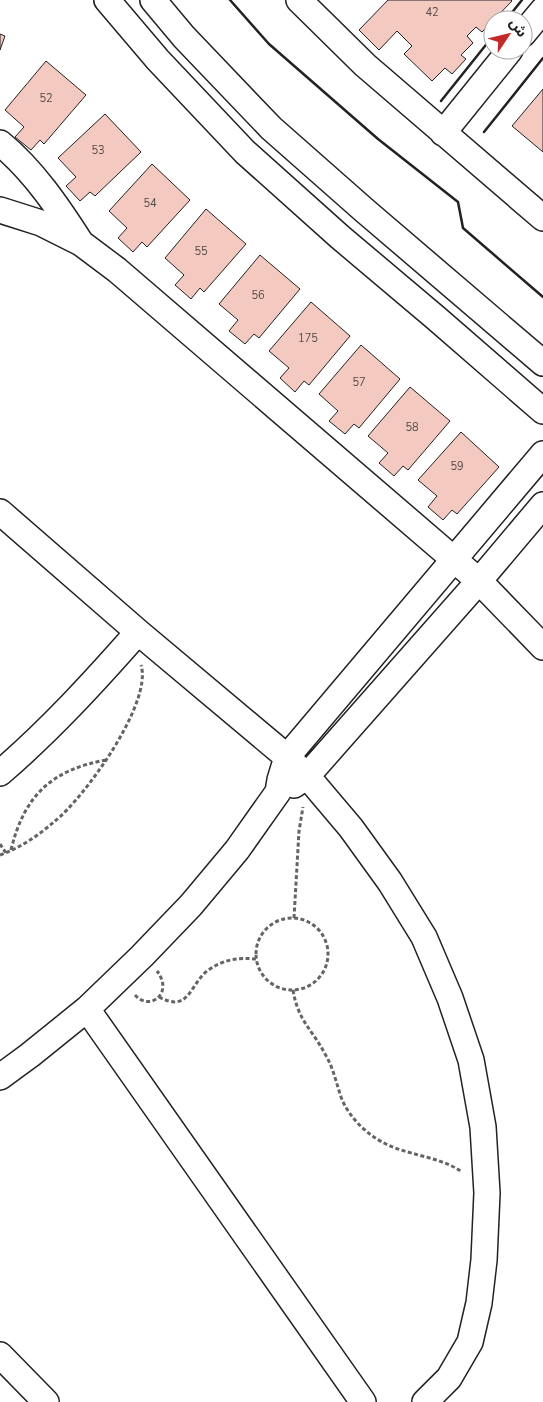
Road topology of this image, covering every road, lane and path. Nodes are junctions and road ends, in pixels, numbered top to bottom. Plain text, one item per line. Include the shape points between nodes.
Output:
1 (108, 0) edge
2 (153, 0) edge
3 (299, 0) edge
4 (543, 10) edge
5 (533, 22) edge
6 (502, 60) edge
7 (443, 133) junction
8 (0, 143) edge
9 (0, 210) edge
10 (543, 218) edge
11 (81, 243) junction
12 (543, 363) edge
13 (543, 410) edge
14 (543, 454) edge
15 (543, 505) edge
16 (0, 512) edge
17 (454, 559) junction
18 (479, 581) junction
19 (133, 638) junction
20 (543, 647) edge
21 (287, 757) junction
22 (107, 760) junction
23 (0, 773) edge
24 (307, 776) junction
25 (278, 792) junction
26 (0, 844) edge
27 (11, 850) junction
28 (6, 853) junction
29 (0, 855) edge
30 (294, 918) junction
31 (256, 958) junction
32 (150, 968) junction
33 (293, 990) junction
34 (136, 993) dead end
35 (159, 997) junction
36 (87, 1009) junction
37 (0, 1077) edge
38 (487, 1193) junction
39 (0, 1355) edge
40 (46, 1402) edge
41 (363, 1402) edge
42 (425, 1402) edge

1 - 13 street via 158,60 245,152
2 - 12 street via 271,128
3 - 7 street via 364,65
4 - 5 street
6 - 7 street
7 - 10 street
8 - 11 street via 34,177
9 - 11 street via 41,223
11 - 17 street via 155,302
14 - 17 street
15 - 18 street
16 - 19 street
17 - 18 street
17 - 21 street
18 - 20 street
18 - 24 street
19 - 21 street
19 - 22 path via 142,668 142,682 131,717
19 - 23 street via 85,692
21 - 24 street
21 - 25 street
22 - 27 path via 75,803 56,821
22 - 27 path via 68,770 50,781 24,812
24 - 25 street via 289,789
24 - 30 path via 299,831
24 - 38 street via 385,874 424,937 450,998 471,1060 483,1127
25 - 32 street via 191,905
26 - 28 path
27 - 28 path
28 - 29 path
30 - 31 path via 284,918 265,929 259,938
30 - 33 path via 304,920 320,932 328,950 328,960 312,985
31 - 33 path via 258,969 268,981 282,989
31 - 35 path via 218,964 207,972 185,999 168,1002
32 - 35 path via 164,983
32 - 36 street
33 - 38 path via 301,1018 330,1062 342,1100 352,1117 384,1144 460,1170
34 - 35 path via 136,997 148,1002
36 - 37 street
36 - 41 street
38 - 42 street via 484,1260 470,1342 449,1378
39 - 40 street

